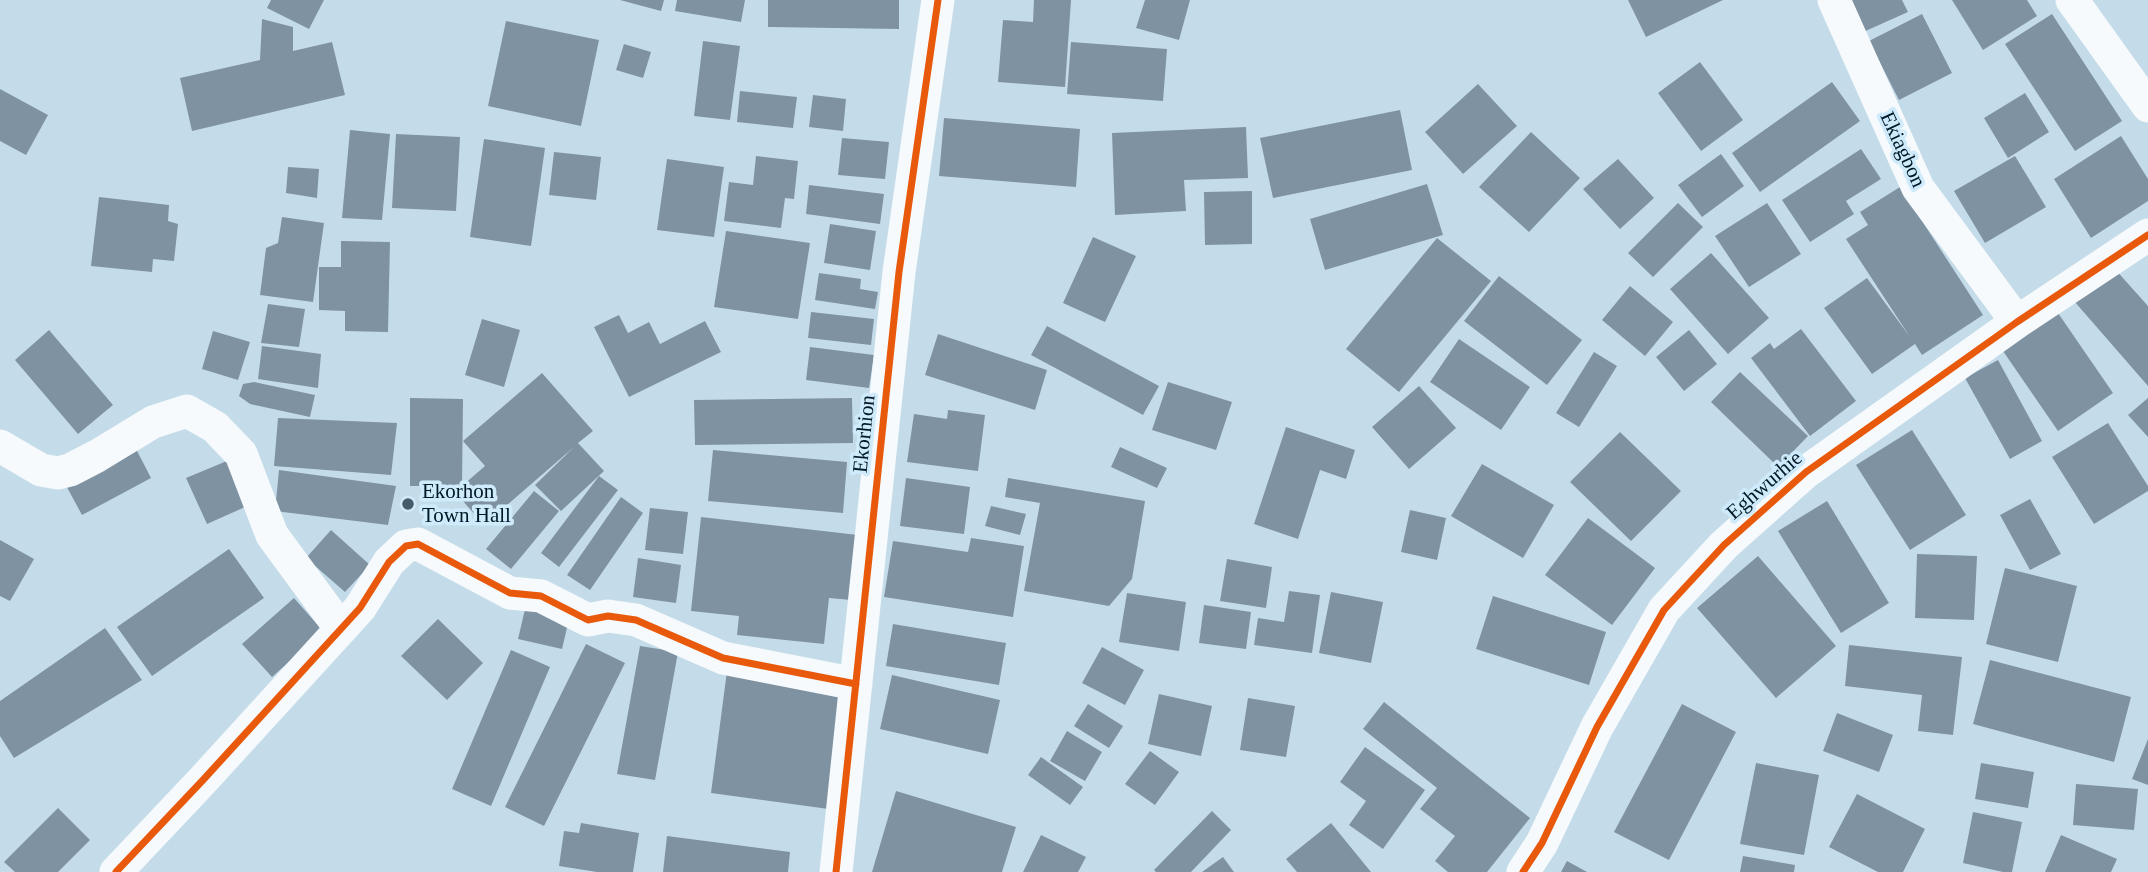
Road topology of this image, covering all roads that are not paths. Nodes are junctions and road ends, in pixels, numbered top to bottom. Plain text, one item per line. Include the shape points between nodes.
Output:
1 (938, 0) edge
2 (1834, 0) edge
3 (2072, 0) edge
4 (2148, 106) edge
5 (2148, 235) edge
6 (2017, 322) junction
7 (0, 446) edge
8 (341, 629) junction
9 (856, 684) junction
10 (116, 872) edge
11 (836, 872) edge
12 (1523, 872) edge

1 - 9 street, Ekorhion via 899,272
2 - 6 street, Ekiagbon via 1918,188
3 - 4 street
5 - 6 street, Eghwurhie
6 - 12 street, Eghwurhie via 1806,472 1724,545 1664,610 1597,727 1542,843
7 - 8 street via 41,470 58,473 153,422 187,411 215,427 241,454 272,535
8 - 9 street via 389,562 406,546 418,544 510,593 541,596 588,620 608,616 636,620 723,658
8 - 10 street
9 - 11 street, Ekorhion

